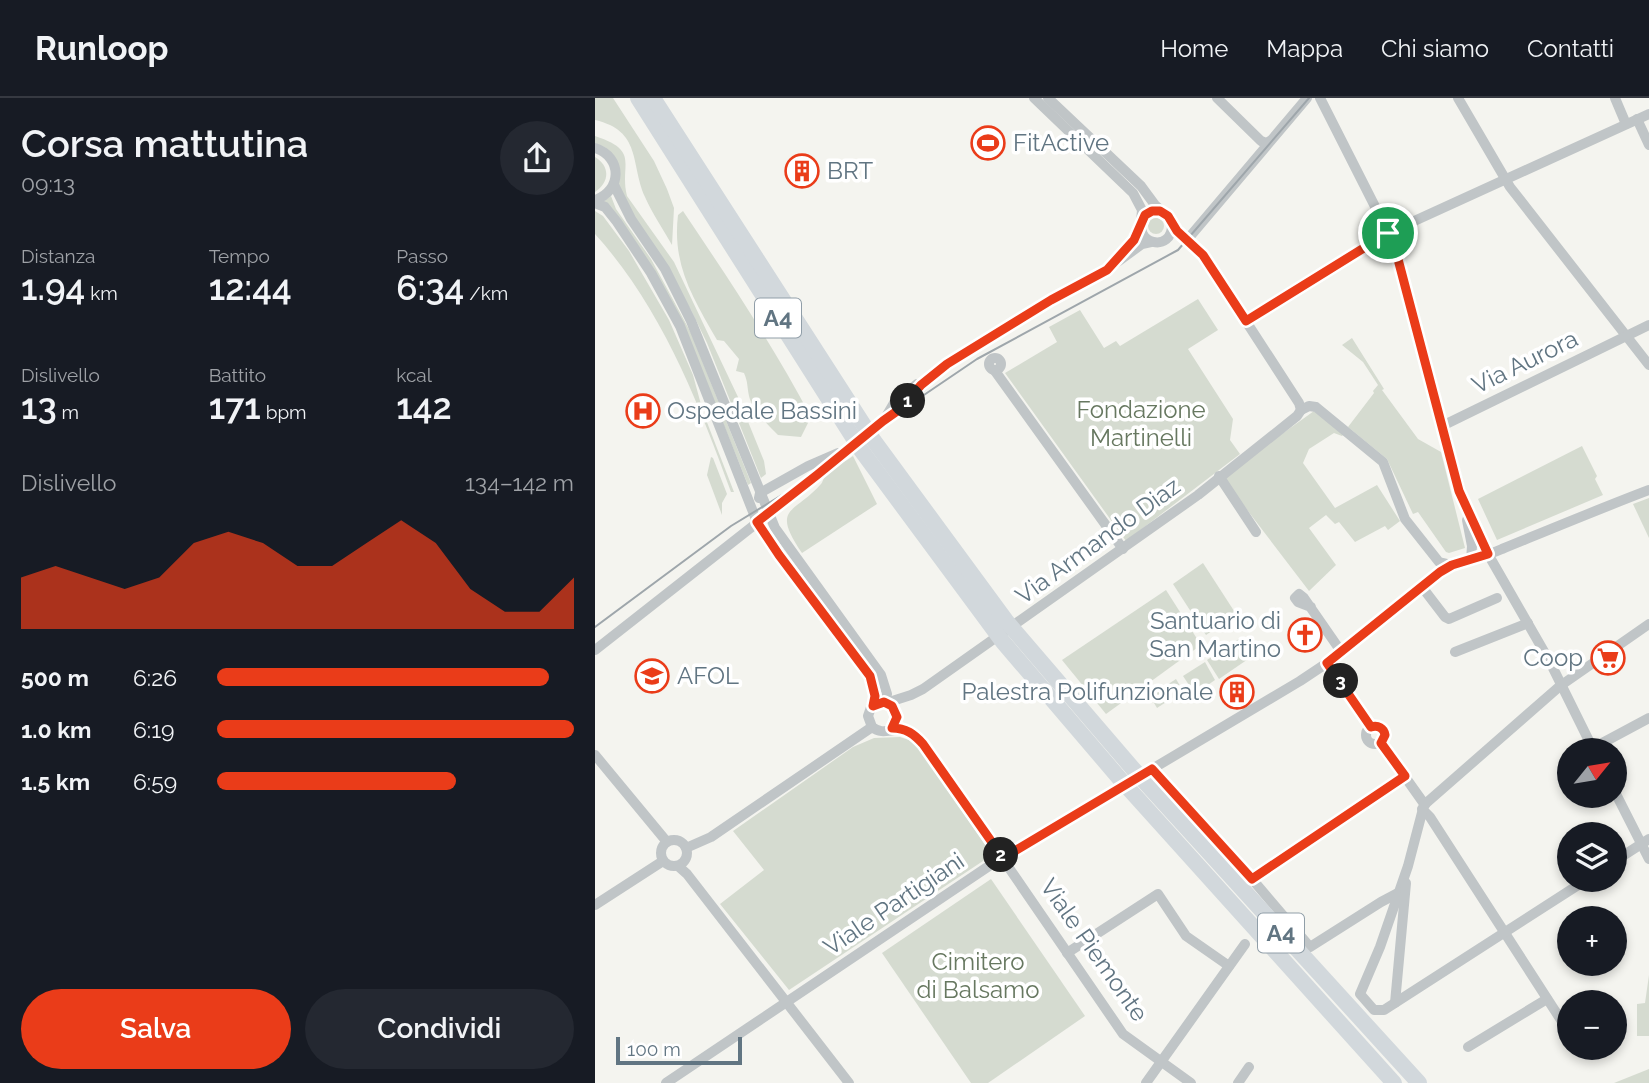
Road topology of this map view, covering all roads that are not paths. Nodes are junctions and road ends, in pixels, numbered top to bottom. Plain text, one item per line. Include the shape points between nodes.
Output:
1 (638, 98) edge
2 (653, 98) edge
3 (1034, 98) edge
4 (1048, 98) edge
5 (1217, 98) edge
6 (1307, 98) edge
7 (1320, 98) edge
8 (1458, 98) edge
9 (1615, 98) edge
10 (1649, 114) edge
11 (1637, 119) junction
12 (1626, 124) junction
13 (1270, 141) junction
14 (1649, 145) edge
15 (595, 148) edge
16 (1504, 179) junction
17 (614, 185) junction
18 (595, 201) edge
19 (1169, 218) junction
20 (1141, 223) junction
21 (1388, 233) junction
22 (1187, 240) junction
23 (1151, 242) junction
24 (1109, 268) junction
25 (1246, 321) junction
26 (1649, 326) edge
27 (1627, 336) junction
28 (1649, 365) edge
29 (995, 370) dead end
30 (1301, 410) junction
31 (1442, 426) junction
32 (856, 428) junction
33 (860, 447) junction
34 (1219, 476) junction
35 (1649, 489) edge
36 (760, 494) junction
37 (1465, 507) junction
38 (769, 513) junction
39 (757, 522) junction
40 (1256, 532) dead end
41 (1123, 549) junction
42 (1488, 554) junction
43 (1471, 560) junction
44 (1439, 567) junction
45 (1422, 587) junction
46 (1497, 598) dead end
47 (1311, 607) dead end
48 (1528, 623) junction
49 (1649, 624) edge
50 (595, 650) edge
51 (1340, 650) junction
52 (1455, 652) dead end
53 (1327, 663) junction
54 (881, 675) junction
55 (1560, 686) junction
56 (911, 695) junction
57 (881, 704) junction
58 (1649, 718) edge
59 (872, 727) junction
60 (892, 728) junction
61 (1587, 738) edge
62 (1614, 738) edge
63 (595, 755) edge
64 (1405, 776) junction
65 (1136, 779) junction
66 (1423, 807) junction
67 (1625, 808) edge
68 (667, 842) junction
69 (1645, 842) edge
70 (686, 848) junction
71 (1627, 853) edge
72 (1003, 858) junction
73 (1649, 859) edge
74 (663, 861) junction
75 (678, 866) junction
76 (1408, 866) junction
77 (1252, 879) junction
78 (1567, 892) edge
79 (1398, 893) junction
80 (595, 905) edge
81 (1374, 906) junction
82 (1391, 914) junction
83 (1504, 933) junction
84 (1245, 944) dead end
85 (1067, 953) junction
86 (1229, 966) junction
87 (1547, 999) junction
88 (787, 1001) junction
89 (1395, 1003) junction
90 (1557, 1014) edge
91 (1468, 1047) dead end
92 (1161, 1062) junction
93 (1249, 1067) dead end
94 (666, 1083) edge
95 (849, 1083) edge
96 (1146, 1083) edge
97 (1191, 1083) edge
98 (1238, 1083) edge
99 (1394, 1083) edge
100 (1419, 1083) edge

1 - 32 highway, A4
2 - 32 highway, A4
3 - 20 street via 1133,193 1143,212
4 - 19 street
5 - 13 street via 1261,141
6 - 13 street
7 - 21 street
8 - 16 street
9 - 12 street
10 - 11 street
11 - 12 street
11 - 14 street
12 - 16 street
13 - 22 street
15 - 17 street via 613,161
16 - 21 street
16 - 27 street
17 - 18 street
17 - 36 street via 691,321
18 - 39 street via 617,222 680,326
19 - 20 street via 1160,211 1151,212
19 - 22 street
19 - 23 street via 1172,232 1168,238
20 - 23 street
20 - 24 street via 1134,240
21 - 25 street
21 - 31 street
22 - 25 street via 1205,258
23 - 24 street
24 - 33 street via 947,364
25 - 30 street
26 - 27 street, Via Aurora
27 - 28 street
27 - 31 street, Via Aurora
29 - 41 street
30 - 34 street, Via Armando Diaz
30 - 44 street via 1316,407 1383,462 1402,513
31 - 37 street
32 - 33 highway, A4
33 - 36 street via 808,466
33 - 38 street
33 - 65 highway, A4 via 1005,632
34 - 40 street
34 - 41 street, Via Armando Diaz
35 - 42 street
36 - 38 street
36 - 39 street
37 - 42 street
37 - 43 street
38 - 39 street
38 - 54 street via 782,540
39 - 50 street
39 - 57 street via 870,676
41 - 56 street, Via Armando Diaz
42 - 43 street
42 - 48 street
43 - 44 street
44 - 45 street, Viale Partigiani
45 - 46 street via 1450,619
45 - 51 street, Viale Partigiani
47 - 51 street
48 - 52 street
48 - 55 street
49 - 55 street
51 - 53 street, Viale Partigiani
53 - 64 street via 1371,727 1381,727 1381,743
53 - 65 street, Viale Partigiani
54 - 56 street via 891,687
54 - 57 street via 887,694
55 - 61 street
55 - 66 street
56 - 57 street, Via Armando Diaz
57 - 59 street via 868,716
57 - 60 street via 896,711
58 - 62 street
59 - 60 street via 881,732
59 - 70 street via 711,837
60 - 72 street, Viale Piemonte via 911,733 923,744
63 - 68 street
64 - 66 street
64 - 77 street
65 - 72 street, Viale Partigiani
65 - 77 street
65 - 99 highway, A4
65 - 100 highway, A4
66 - 76 street
66 - 83 street
67 - 69 street
68 - 70 street via 675,840
68 - 74 street via 661,848
69 - 71 street
69 - 73 street
70 - 75 street via 685,861
72 - 85 street, Viale Piemonte
72 - 88 street, Viale Partigiani
74 - 75 street
74 - 80 street
75 - 88 street
76 - 79 street
76 - 89 street
77 - 81 street via 1310,947
78 - 83 street
79 - 81 street
79 - 82 street
81 - 82 street via 1385,905
82 - 89 street via 1360,994 1374,1010
83 - 87 street
83 - 89 street
84 - 86 street
85 - 86 street via 1158,894 1186,936
85 - 92 street, Viale Piemonte via 1123,1034
86 - 92 street
87 - 90 street
87 - 91 street
88 - 94 street, Viale Partigiani
88 - 95 street
92 - 96 street
92 - 97 street, Viale Piemonte
93 - 98 street

